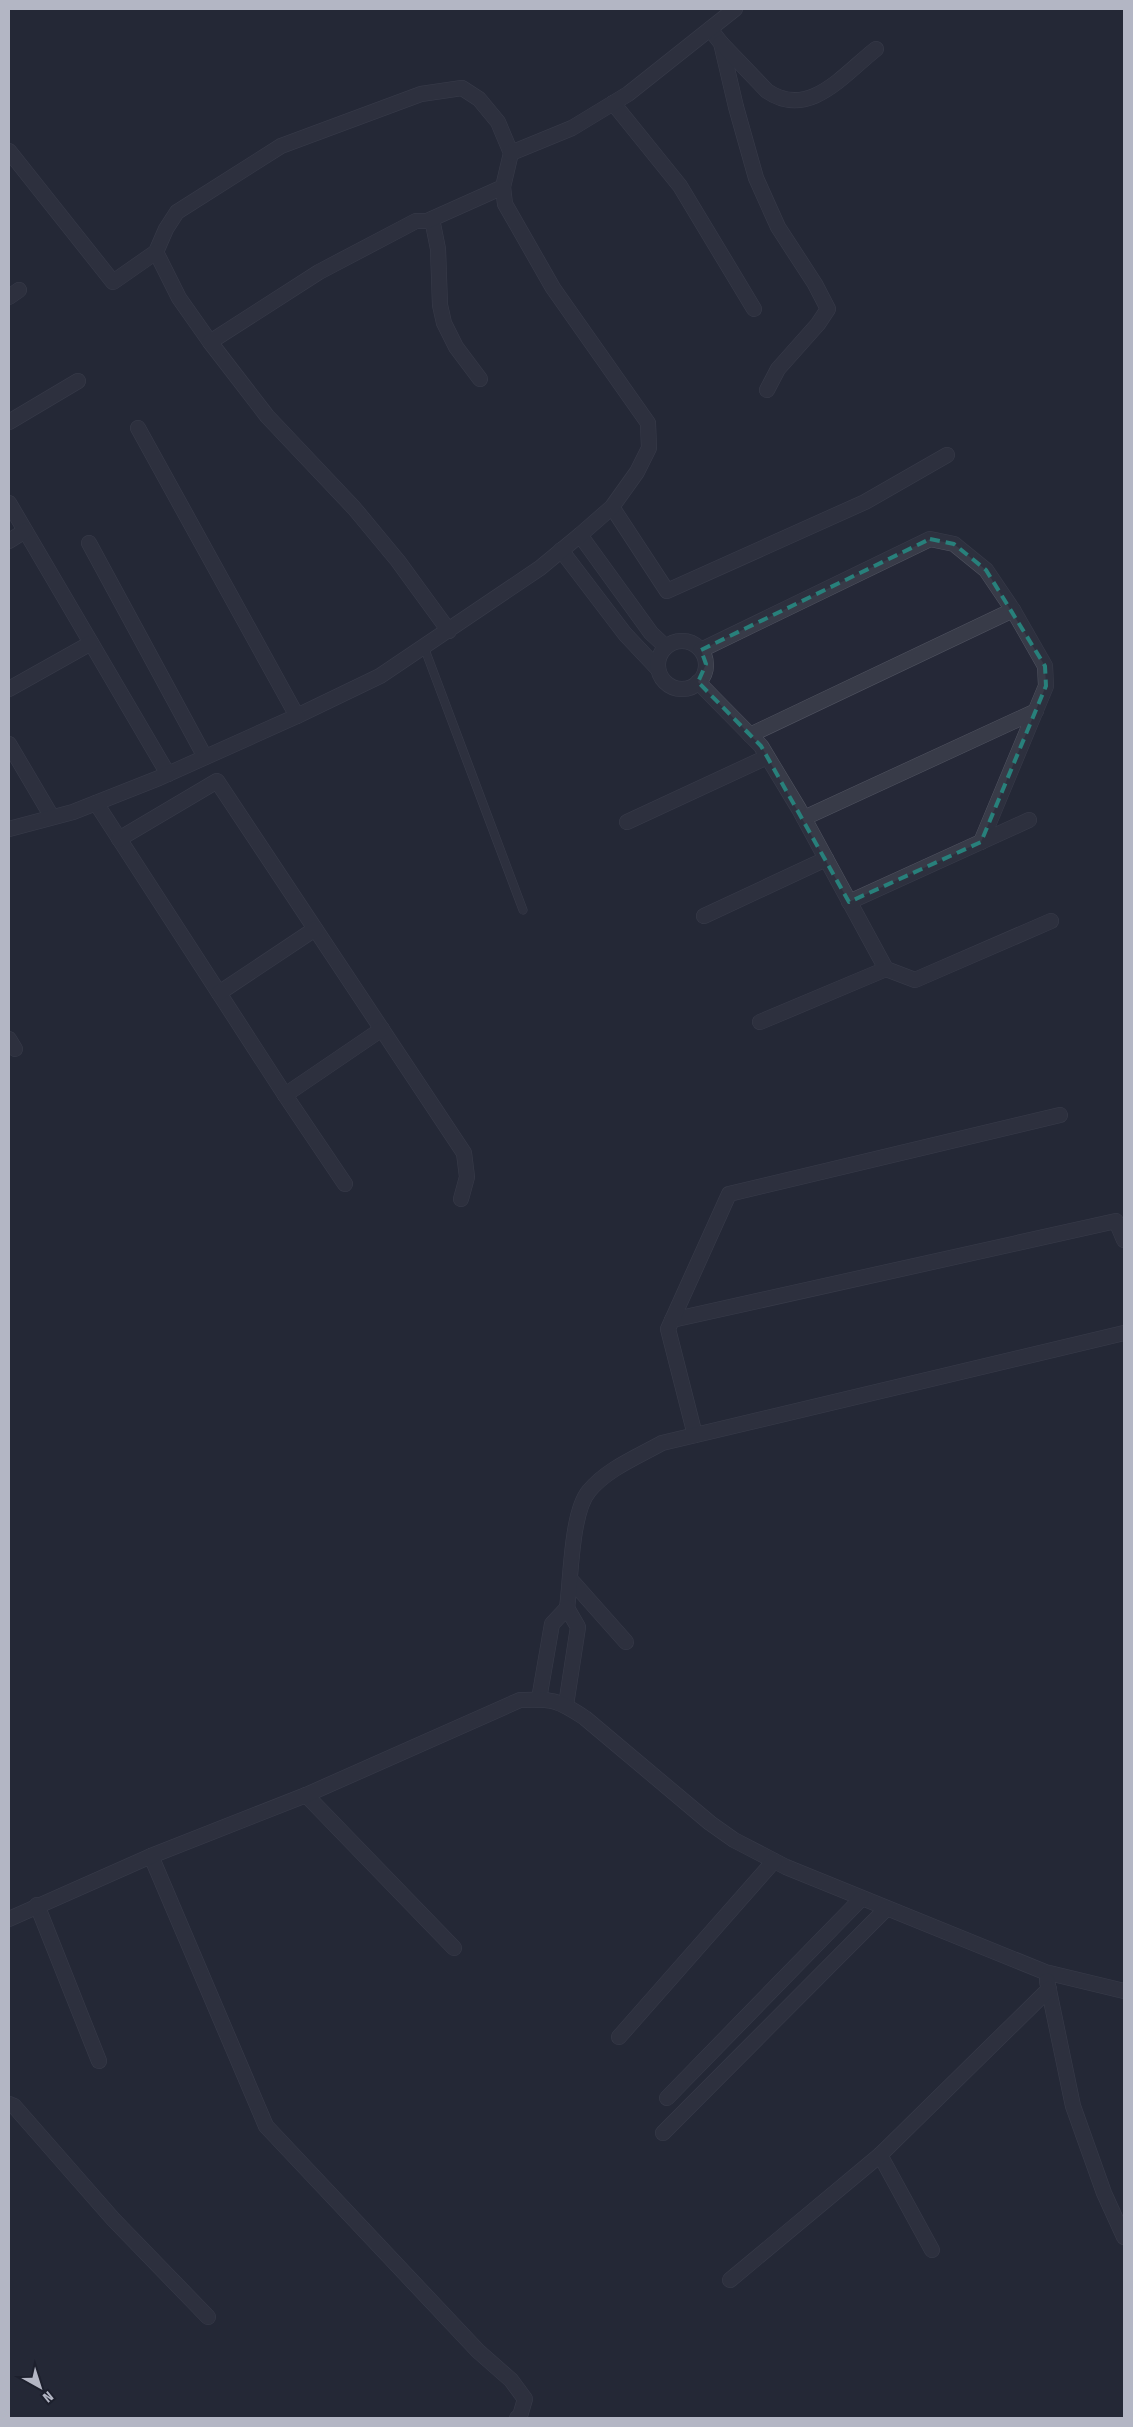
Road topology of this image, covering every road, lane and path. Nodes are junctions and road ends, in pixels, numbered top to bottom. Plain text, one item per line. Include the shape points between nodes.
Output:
1 (735, 9) edge
2 (710, 29) junction
3 (721, 43) junction
4 (876, 49) dead end
5 (613, 103) junction
6 (9, 151) edge
7 (511, 153) junction
8 (503, 187) junction
9 (432, 219) junction
10 (156, 252) junction
11 (754, 308) dead end
12 (210, 342) junction
13 (480, 378) dead end
14 (78, 381) dead end
15 (767, 390) dead end
16 (9, 422) edge
17 (138, 428) dead end
18 (947, 455) dead end
19 (9, 503) edge
20 (612, 507) junction
21 (25, 531) junction
22 (580, 535) junction
23 (9, 541) edge
24 (89, 543) dead end
25 (561, 550) junction
26 (1013, 610) junction
27 (450, 631) junction
28 (91, 643) junction
29 (666, 646) junction
30 (424, 647) junction
31 (701, 650) junction
32 (658, 669) junction
33 (698, 682) junction
34 (9, 689) edge
35 (1036, 711) junction
36 (297, 716) junction
37 (750, 735) junction
38 (9, 744) edge
39 (767, 757) junction
40 (205, 758) junction
41 (168, 774) junction
42 (96, 803) junction
43 (52, 817) junction
44 (804, 818) junction
45 (1029, 820) dead end
46 (627, 822) dead end
47 (9, 829) edge
48 (119, 839) junction
49 (981, 842) junction
50 (826, 859) junction
51 (849, 902) junction
52 (523, 910) dead end
53 (704, 916) dead end
54 (1051, 921) dead end
55 (315, 929) junction
56 (886, 969) junction
57 (219, 993) junction
58 (760, 1022) dead end
59 (382, 1030) junction
60 (285, 1096) junction
61 (1060, 1116) dead end
62 (345, 1184) dead end
63 (461, 1199) dead end
64 (1124, 1240) edge
65 (672, 1320) junction
66 (1124, 1333) edge
67 (695, 1435) junction
68 (571, 1580) junction
69 (567, 1608) junction
70 (626, 1642) dead end
71 (539, 1700) junction
72 (566, 1705) junction
73 (306, 1795) junction
74 (152, 1856) junction
75 (774, 1861) junction
76 (861, 1899) junction
77 (37, 1905) junction
78 (886, 1909) junction
79 (9, 1919) edge
80 (454, 1948) dead end
81 (1045, 1972) junction
82 (1049, 1989) junction
83 (1124, 1992) edge
84 (619, 2037) dead end
85 (99, 2061) dead end
86 (667, 2098) dead end
87 (9, 2104) edge
88 (663, 2133) dead end
89 (880, 2155) junction
90 (1124, 2237) edge
91 (932, 2250) dead end
92 (730, 2280) dead end
93 (208, 2317) dead end
94 (517, 2418) edge

1 - 2 street
2 - 3 street
2 - 5 street
3 - 4 street via 767,91 796,102 827,90
3 - 15 street via 756,178 778,227 828,309 778,368
5 - 7 street via 572,128
5 - 11 street via 680,186
6 - 10 street via 113,282
7 - 8 street
7 - 10 street via 498,122 479,99 462,88 422,94 280,146 177,212
8 - 9 street
8 - 20 street via 505,204 553,288 648,423 650,448
9 - 12 street via 416,221 319,272
9 - 13 street via 438,249 440,305 444,323 456,347
10 - 12 street via 179,298
12 - 27 street via 267,416 386,546
14 - 16 street
17 - 36 street
18 - 20 street via 865,502 667,591
19 - 21 street
20 - 22 street
21 - 23 street
21 - 28 street
22 - 25 street
22 - 29 street via 652,633
24 - 40 street
25 - 27 street
25 - 32 street via 625,634
26 - 31 street via 986,570 971,556 954,544 930,539
26 - 35 street via 1045,666 1046,686
26 - 37 street
27 - 30 street
28 - 34 street
28 - 41 street
29 - 31 street via 681,641
29 - 32 street
30 - 36 street via 380,676
30 - 52 lane
31 - 33 street via 706,664
32 - 33 street via 672,687 688,688
33 - 37 street
35 - 44 street
35 - 49 street
36 - 40 street
37 - 39 street
38 - 43 street
39 - 44 street
39 - 46 street
40 - 41 street
41 - 42 street
42 - 43 street
42 - 48 street
43 - 47 street
44 - 50 street
45 - 49 street
48 - 55 street via 217,781
48 - 57 street
49 - 51 street
50 - 51 street
50 - 53 street
51 - 56 street
54 - 56 street via 915,980
55 - 57 street
55 - 59 street
56 - 58 street
57 - 60 street
59 - 60 street
59 - 63 street via 464,1153 467,1177
60 - 62 street
61 - 65 street via 729,1194
64 - 65 street via 1116,1221
65 - 67 street via 668,1329
66 - 67 street
67 - 68 street via 662,1443 613,1470 588,1492 578,1512
68 - 69 street
68 - 70 street
69 - 71 street via 552,1624
69 - 72 street via 578,1627
71 - 72 street via 551,1699
71 - 73 street via 520,1700
72 - 75 street via 710,1823
73 - 74 street
73 - 80 street
74 - 77 street
74 - 94 street via 266,2126 478,2351 511,2380 525,2399
75 - 76 street
75 - 84 street
76 - 78 street
76 - 86 street
77 - 79 street
77 - 85 street
78 - 81 street
78 - 88 street
81 - 82 street
81 - 83 street
82 - 89 street
82 - 90 street via 1073,2106 1104,2193
87 - 93 street via 113,2219
89 - 91 street
89 - 92 street

